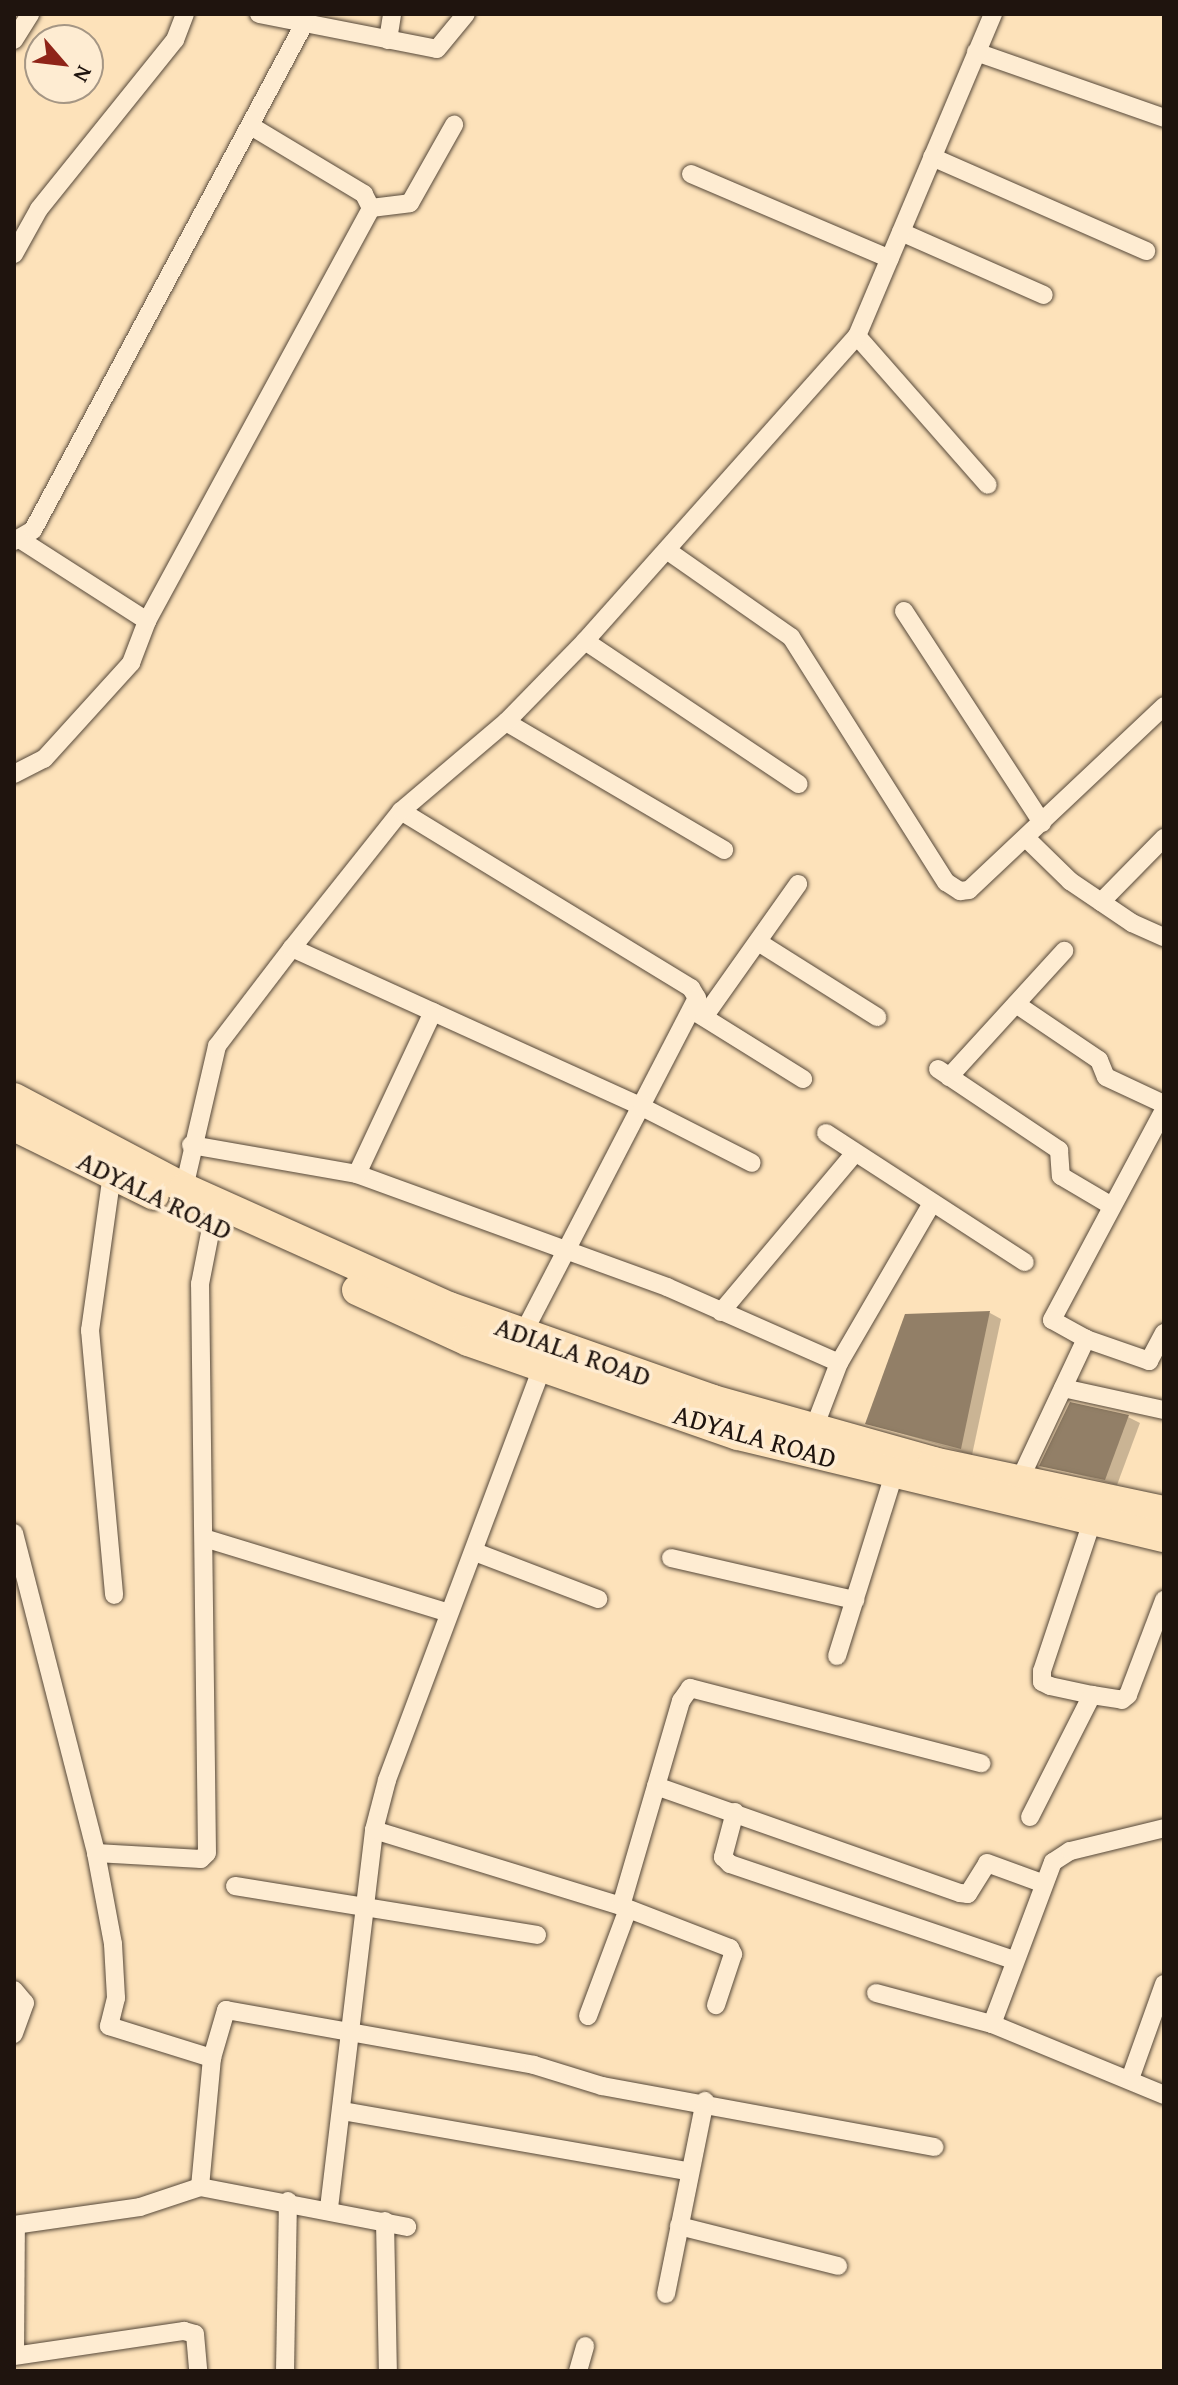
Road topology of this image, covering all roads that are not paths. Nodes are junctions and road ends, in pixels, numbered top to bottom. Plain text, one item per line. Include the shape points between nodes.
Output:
1 (30, 14) edge
2 (185, 14) edge
3 (259, 14) edge
4 (392, 14) edge
5 (466, 14) edge
6 (993, 14) edge
7 (303, 26) junction
8 (14, 40) edge
9 (388, 40) junction
10 (976, 52) junction
11 (1164, 118) edge
12 (454, 125) dead end
13 (251, 126) junction
14 (932, 157) junction
15 (691, 174) dead end
16 (371, 208) junction
17 (901, 232) junction
18 (1146, 251) dead end
19 (14, 254) edge
20 (890, 259) junction
21 (1044, 295) dead end
22 (857, 336) junction
23 (988, 485) dead end
24 (17, 540) edge
25 (668, 551) junction
26 (904, 611) dead end
27 (147, 621) junction
28 (585, 641) junction
29 (1164, 706) edge
30 (506, 722) junction
31 (14, 774) edge
32 (799, 784) dead end
33 (401, 811) junction
34 (1042, 823) junction
35 (1026, 838) junction
36 (1164, 838) edge
37 (724, 850) dead end
38 (798, 884) dead end
39 (1101, 902) junction
40 (1164, 937) edge
41 (758, 942) junction
42 (292, 948) junction
43 (1064, 951) dead end
44 (1016, 1004) junction
45 (433, 1012) junction
46 (700, 1014) junction
47 (877, 1017) dead end
48 (803, 1079) dead end
49 (14, 1098) edge
50 (642, 1107) junction
51 (1164, 1107) edge
52 (14, 1126) edge
53 (826, 1133) dead end
54 (191, 1145) junction
55 (855, 1153) junction
56 (752, 1163) dead end
57 (112, 1174) junction
58 (357, 1174) junction
59 (184, 1188) junction
60 (931, 1205) junction
61 (1112, 1206) junction
62 (212, 1223) junction
63 (568, 1252) junction
64 (1025, 1262) dead end
65 (721, 1312) junction
66 (523, 1333) junction
67 (1164, 1333) edge
68 (1086, 1339) junction
69 (839, 1363) junction
70 (542, 1367) junction
71 (1063, 1388) junction
72 (1164, 1410) edge
73 (814, 1428) junction
74 (894, 1474) junction
75 (1021, 1477) junction
76 (1164, 1511) edge
77 (1093, 1519) junction
78 (14, 1533) edge
79 (1164, 1537) edge
80 (204, 1538) junction
81 (475, 1552) junction
82 (671, 1558) dead end
83 (114, 1595) dead end
84 (598, 1599) dead end
85 (855, 1600) junction
86 (1164, 1600) edge
87 (449, 1613) junction
88 (837, 1656) dead end
89 (1092, 1695) junction
90 (981, 1763) dead end
91 (656, 1786) junction
92 (735, 1812) junction
93 (1030, 1817) dead end
94 (1164, 1828) edge
95 (374, 1830) junction
96 (96, 1853) junction
97 (1042, 1883) junction
98 (235, 1886) dead end
99 (365, 1904) junction
100 (625, 1907) junction
101 (537, 1935) dead end
102 (1013, 1960) junction
103 (1164, 1984) edge
104 (14, 1990) edge
105 (876, 1993) dead end
106 (716, 2005) dead end
107 (588, 2016) dead end
108 (992, 2024) junction
109 (14, 2034) edge
110 (353, 2035) junction
111 (212, 2058) junction
112 (1130, 2079) junction
113 (1164, 2095) edge
114 (705, 2101) junction
115 (342, 2111) junction
116 (934, 2147) dead end
117 (690, 2172) junction
118 (200, 2187) junction
119 (288, 2201) junction
120 (329, 2208) junction
121 (385, 2221) junction
122 (15, 2225) edge
123 (679, 2226) junction
124 (407, 2227) dead end
125 (838, 2266) dead end
126 (666, 2294) dead end
127 (585, 2346) dead end
128 (14, 2355) edge
129 (198, 2371) edge
130 (285, 2371) edge
131 (388, 2371) edge
132 (578, 2371) edge

1 - 8 street
2 - 19 street via 175,40 39,209
3 - 7 street
4 - 9 street
5 - 9 street via 437,49
6 - 10 street
7 - 9 street
7 - 13 street
10 - 11 street
10 - 14 street
12 - 16 street via 410,203
13 - 16 street via 364,194
13 - 24 street via 33,530
14 - 17 street
14 - 18 street
15 - 20 street
16 - 27 street
17 - 20 street
17 - 21 street
20 - 22 street
22 - 23 street
22 - 25 street
24 - 27 street
25 - 28 street
25 - 35 street via 791,637 946,882 969,890
26 - 34 street
27 - 31 street via 131,663 44,759
28 - 30 street
28 - 32 street
29 - 34 street
30 - 33 street
30 - 37 street
33 - 42 street
33 - 46 street via 691,988
34 - 35 street
35 - 39 street via 1070,881
36 - 39 street
38 - 41 street
39 - 40 street
41 - 46 street
41 - 47 street
42 - 45 street
42 - 54 street via 217,1046
43 - 44 street
44 - 51 street via 1099,1060 1106,1077
44 - 61 street via 944,1073 1059,1150 1061,1176
45 - 50 street
45 - 58 street
46 - 48 street
46 - 50 street
49 - 59 main road, ADIALA ROAD
50 - 56 street
50 - 63 street
51 - 61 street
52 - 57 main road, ADYALA ROAD
53 - 55 street
54 - 58 street
54 - 59 street
55 - 60 street
55 - 65 street
57 - 62 main road, ADYALA ROAD
57 - 83 street via 90,1330
58 - 63 street
59 - 66 main road, ADIALA ROAD via 328,1256
60 - 64 street
60 - 69 street
61 - 68 street via 1052,1320
62 - 70 main road, ADYALA ROAD via 468,1341
62 - 80 street via 200,1284
63 - 65 street
63 - 66 street
65 - 69 street
66 - 73 main road, ADIALA ROAD via 713,1400
67 - 68 street via 1149,1361
68 - 71 street
69 - 73 street
70 - 74 main road, ADYALA ROAD via 738,1435
70 - 81 street
71 - 72 street
71 - 75 street
73 - 75 main road, ADIALA ROAD via 933,1462
74 - 77 main road, ADYALA ROAD
74 - 85 street
75 - 76 main road, ADIALA ROAD
77 - 79 main road, ADYALA ROAD
77 - 89 street via 1042,1671 1042,1682 1050,1686
78 - 96 street
80 - 87 street
80 - 96 street via 207,1853 201,1859
81 - 84 street
81 - 87 street
82 - 85 street
85 - 88 street
86 - 89 street via 1128,1695 1122,1700
87 - 95 street
89 - 93 street
90 - 91 street via 690,1688
91 - 92 street
91 - 100 street
92 - 97 street via 960,1893 968,1894 987,1863
92 - 102 street via 723,1857 730,1864
94 - 97 street via 1070,1851 1053,1862
95 - 99 street
95 - 100 street
96 - 111 street via 116,1985 109,2026
97 - 102 street
98 - 99 street
99 - 101 street
99 - 110 street
100 - 106 street via 730,1948 733,1954
100 - 107 street
102 - 108 street
103 - 112 street
104 - 109 street via 25,2003
105 - 108 street
108 - 112 street
110 - 111 street via 226,2010
110 - 114 street via 534,2065 602,2086
110 - 115 street
111 - 118 street
112 - 113 street
114 - 116 street
114 - 117 street
115 - 117 street
115 - 120 street
117 - 123 street
118 - 119 street
118 - 122 street via 140,2207
119 - 120 street
119 - 130 street
120 - 121 street
121 - 124 street
121 - 131 street
122 - 128 street
123 - 125 street
123 - 126 street
127 - 132 street
128 - 129 street via 184,2331 195,2334

